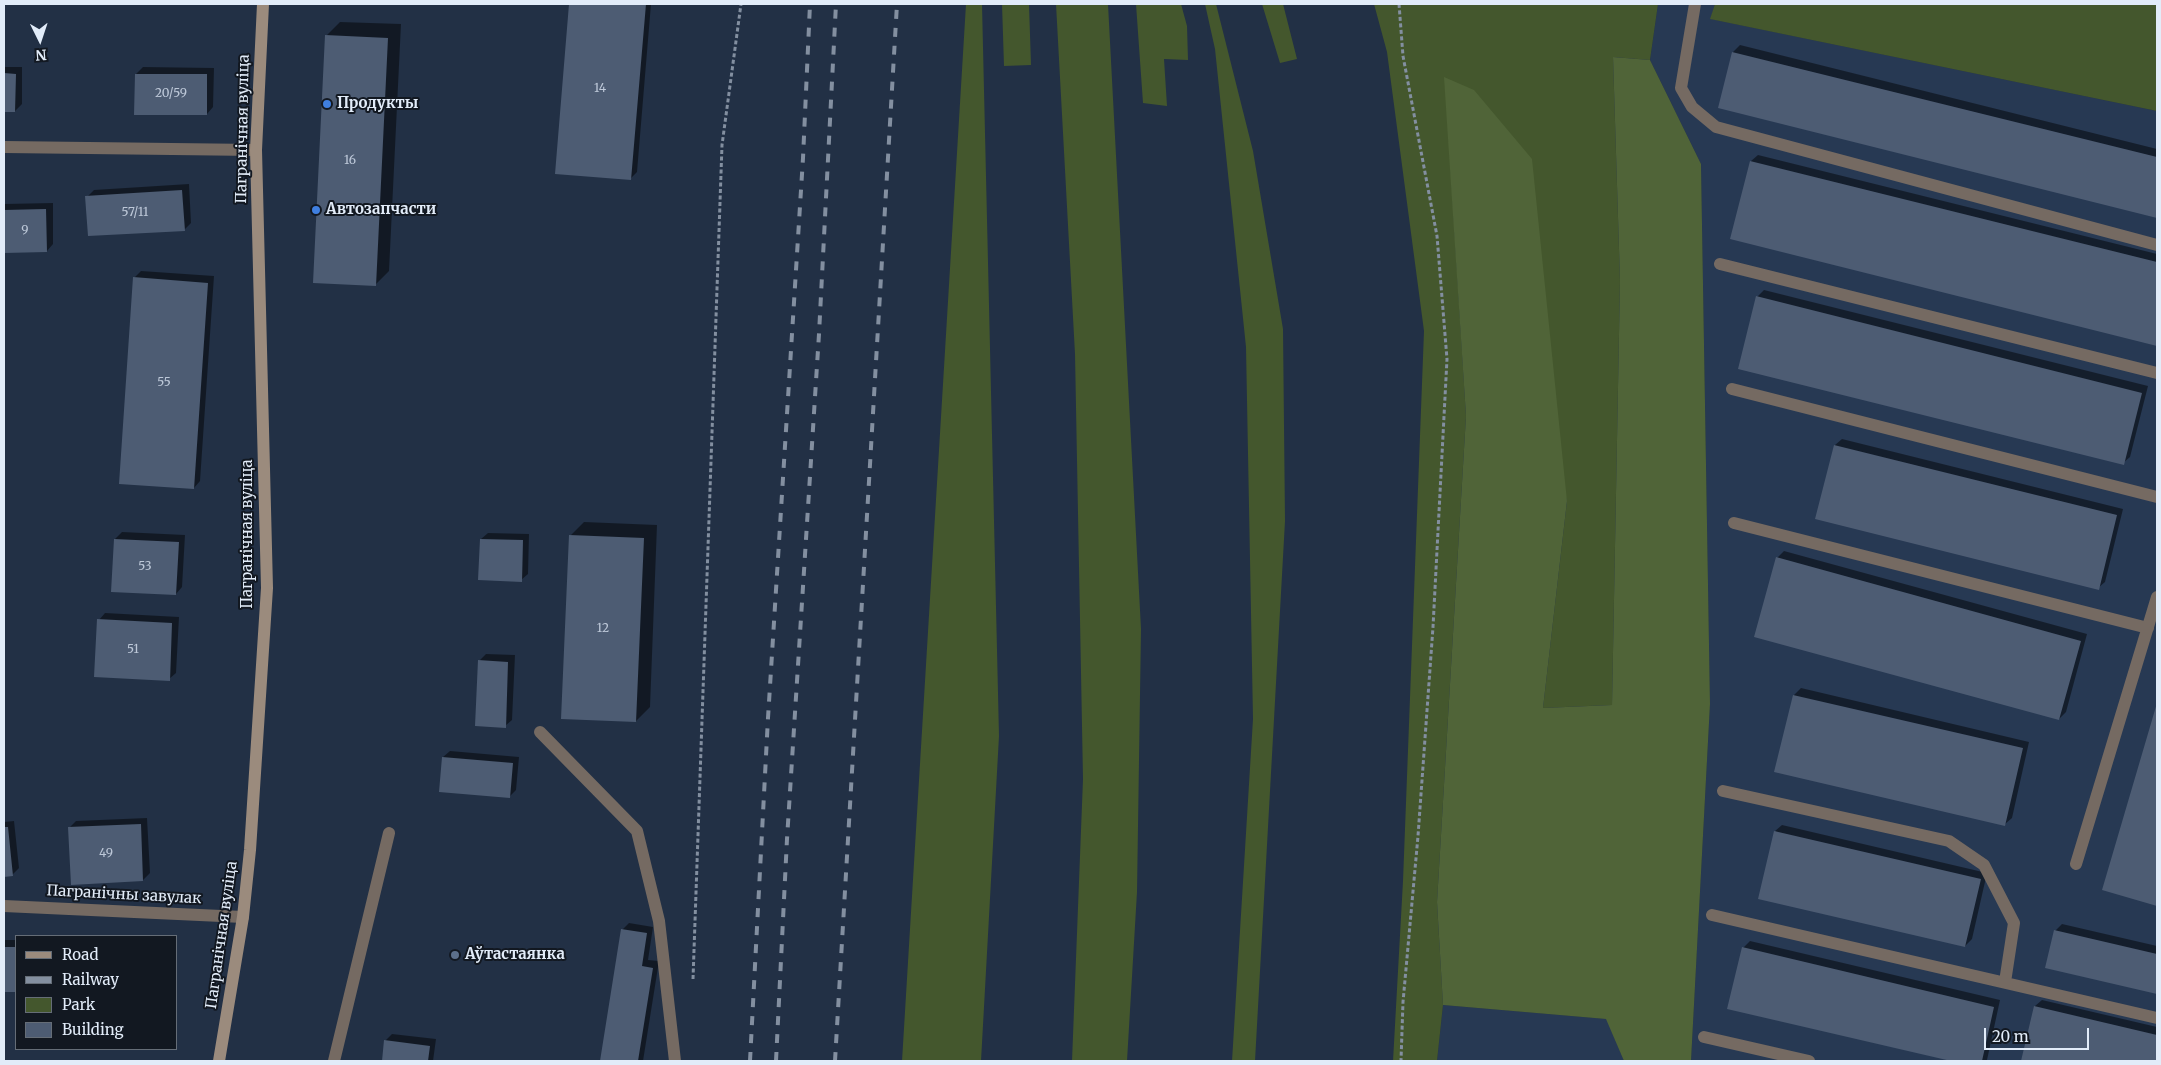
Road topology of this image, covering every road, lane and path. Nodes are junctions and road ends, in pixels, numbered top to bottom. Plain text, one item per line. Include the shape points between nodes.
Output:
1 (263, 4) edge
2 (741, 4) edge
3 (1399, 4) edge
4 (1695, 4) edge
5 (4, 147) edge
6 (256, 150) junction
7 (2157, 245) edge
8 (1720, 264) dead end
9 (2157, 374) edge
10 (1732, 389) dead end
11 (2157, 497) edge
12 (1734, 523) dead end
13 (2157, 597) edge
14 (2148, 628) junction
15 (540, 732) dead end
16 (1723, 791) dead end
17 (389, 833) dead end
18 (2076, 864) dead end
19 (4, 906) edge
20 (1712, 915) dead end
21 (244, 917) junction
22 (693, 982) dead end
23 (2005, 982) junction
24 (2157, 1018) edge
25 (1704, 1037) dead end
26 (219, 1061) edge
27 (334, 1061) edge
28 (675, 1061) edge
29 (1401, 1061) edge
30 (1809, 1061) edge

1 - 6 main road, Пагранічная вуліца
2 - 22 path via 722,145
3 - 29 path via 1403,56 1437,236 1447,359 1433,627
4 - 7 street via 1681,88 1692,107 1716,127
5 - 6 street
6 - 21 main road, Пагранічная вуліца via 266,588
8 - 9 street
10 - 11 street
12 - 14 street
13 - 14 street
14 - 18 street
15 - 28 street via 637,830 659,921
16 - 23 street via 1949,842 1984,865 2014,923
17 - 27 street
19 - 21 street, Пагранічны завулак
20 - 23 street
21 - 26 main road, Пагранічная вуліца
23 - 24 street
25 - 30 street

